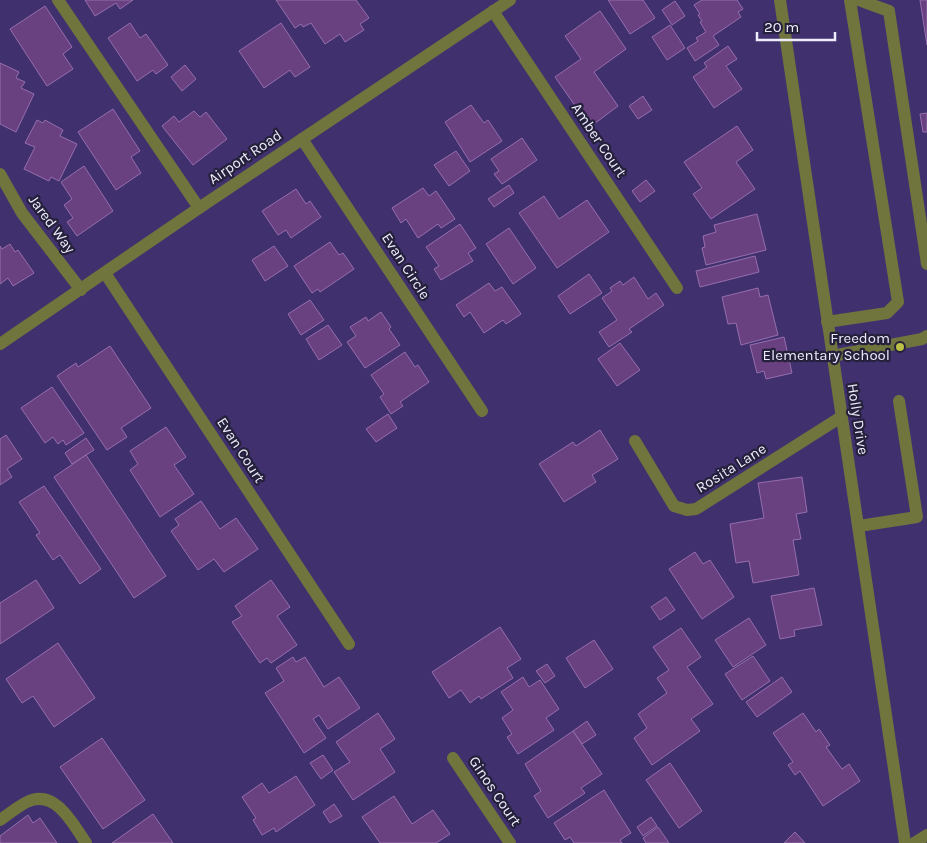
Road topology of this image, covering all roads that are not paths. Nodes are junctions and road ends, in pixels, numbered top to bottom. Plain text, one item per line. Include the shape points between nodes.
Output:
1 (58, 0) edge
2 (510, 0) edge
3 (780, 0) edge
4 (850, 0) edge
5 (859, 0) edge
6 (493, 11) junction
7 (302, 139) junction
8 (0, 174) edge
9 (199, 208) junction
10 (927, 264) edge
11 (105, 273) junction
12 (677, 288) dead end
13 (81, 290) junction
14 (827, 322) junction
15 (927, 336) edge
16 (0, 344) edge
17 (832, 356) junction
18 (899, 401) dead end
19 (482, 412) dead end
20 (841, 417) junction
21 (635, 441) dead end
22 (859, 526) junction
23 (349, 644) dead end
24 (453, 758) dead end
25 (0, 820) edge
26 (927, 835) edge
27 (86, 843) edge
28 (510, 843) edge
29 (905, 843) edge
30 (914, 843) edge

1 - 9 street
2 - 6 street, Airport Road
3 - 14 street, Holly Drive
4 - 14 street via 898,302 887,313
5 - 10 street via 889,11
6 - 7 street, Airport Road
6 - 12 street, Amber Court
7 - 9 street, Airport Road
7 - 19 street, Evan Circle
8 - 13 street, Jared Way via 22,213
9 - 11 street, Airport Road
11 - 13 street, Airport Road
11 - 23 street, Evan Court
13 - 16 street, Airport Road
14 - 17 street, Holly Drive
15 - 17 street via 922,340
17 - 20 street, Holly Drive
18 - 22 street via 917,518
20 - 21 street, Rosita Lane via 696,509 688,510 674,506
20 - 22 street, Holly Drive
22 - 29 street, Holly Drive
24 - 28 street, Ginos Court
25 - 27 street via 28,801 48,801 65,812
26 - 30 street

